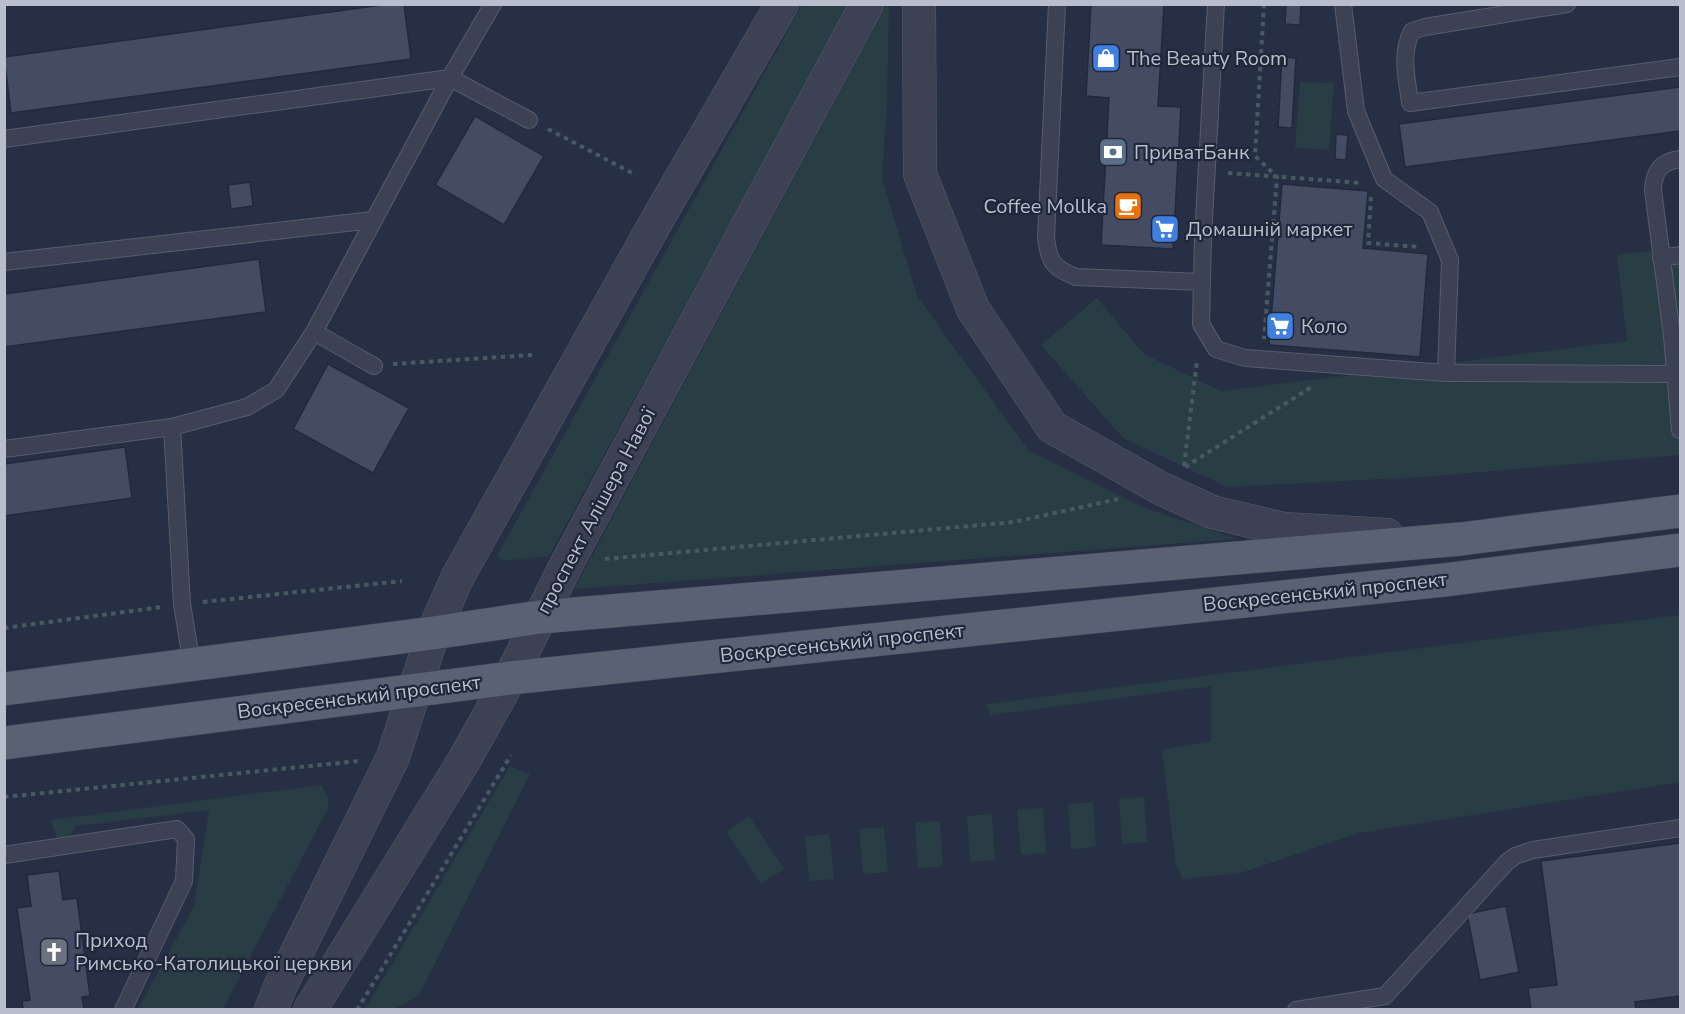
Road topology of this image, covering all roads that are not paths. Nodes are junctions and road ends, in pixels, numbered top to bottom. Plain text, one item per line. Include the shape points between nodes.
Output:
1 (493, 4) edge
2 (782, 4) edge
3 (867, 4) edge
4 (919, 4) edge
5 (1057, 4) edge
6 (1216, 4) edge
7 (1343, 4) edge
8 (1567, 4) edge
9 (1680, 67) edge
10 (450, 78) junction
11 (529, 120) road end
12 (4, 139) edge
13 (1680, 159) edge
14 (373, 220) junction
15 (1680, 255) edge
16 (1661, 258) junction
17 (4, 262) edge
18 (1202, 282) junction
19 (314, 332) junction
20 (375, 366) road end
21 (1446, 373) junction
22 (1675, 374) junction
23 (172, 427) junction
24 (1680, 430) edge
25 (4, 449) edge
26 (1680, 511) edge
27 (1461, 539) junction
28 (1680, 550) edge
29 (540, 617) junction
30 (433, 633) junction
31 (192, 665) junction
32 (510, 678) junction
33 (4, 689) edge
34 (415, 690) junction
35 (4, 743) edge
36 (1680, 828) edge
37 (4, 855) edge
38 (123, 1010) edge
39 (271, 1010) edge
40 (310, 1010) edge
41 (1296, 1010) edge

1 - 10 lane
2 - 30 street via 463,568
3 - 29 street, проспект Алішера Навої
4 - 27 street via 920,174 973,309 1052,427 1160,488 1212,512 1284,529
5 - 18 lane via 1046,238 1053,265 1076,278
6 - 18 lane
7 - 21 lane via 1356,111 1384,179 1430,212 1450,260
8 - 9 lane via 1412,32 1404,56 1410,103
10 - 11 lane
10 - 12 lane
10 - 14 lane
13 - 16 lane via 1659,166 1653,177
14 - 17 lane
14 - 19 lane
15 - 16 lane
16 - 22 lane
18 - 21 lane via 1201,324 1216,349 1245,358
19 - 20 lane
19 - 23 lane via 276,390 247,407
21 - 22 lane
22 - 24 lane
23 - 25 lane
23 - 31 lane via 182,604
26 - 27 main road, Воскресенський проспект
27 - 29 main road, Воскресенський проспект
28 - 32 main road, Воскресенський проспект via 1444,580
29 - 30 main road, Воскресенський проспект
29 - 32 street, проспект Алішера Навої
30 - 31 main road, Воскресенський проспект
30 - 34 street
31 - 33 main road, Воскресенський проспект
32 - 34 main road, Воскресенський проспект
32 - 40 street, проспект Алішера Навої via 463,762
34 - 35 main road, Воскресенський проспект
34 - 39 street via 393,757
36 - 41 lane via 1515,856 1385,996
37 - 38 lane via 177,829 186,840 184,881

